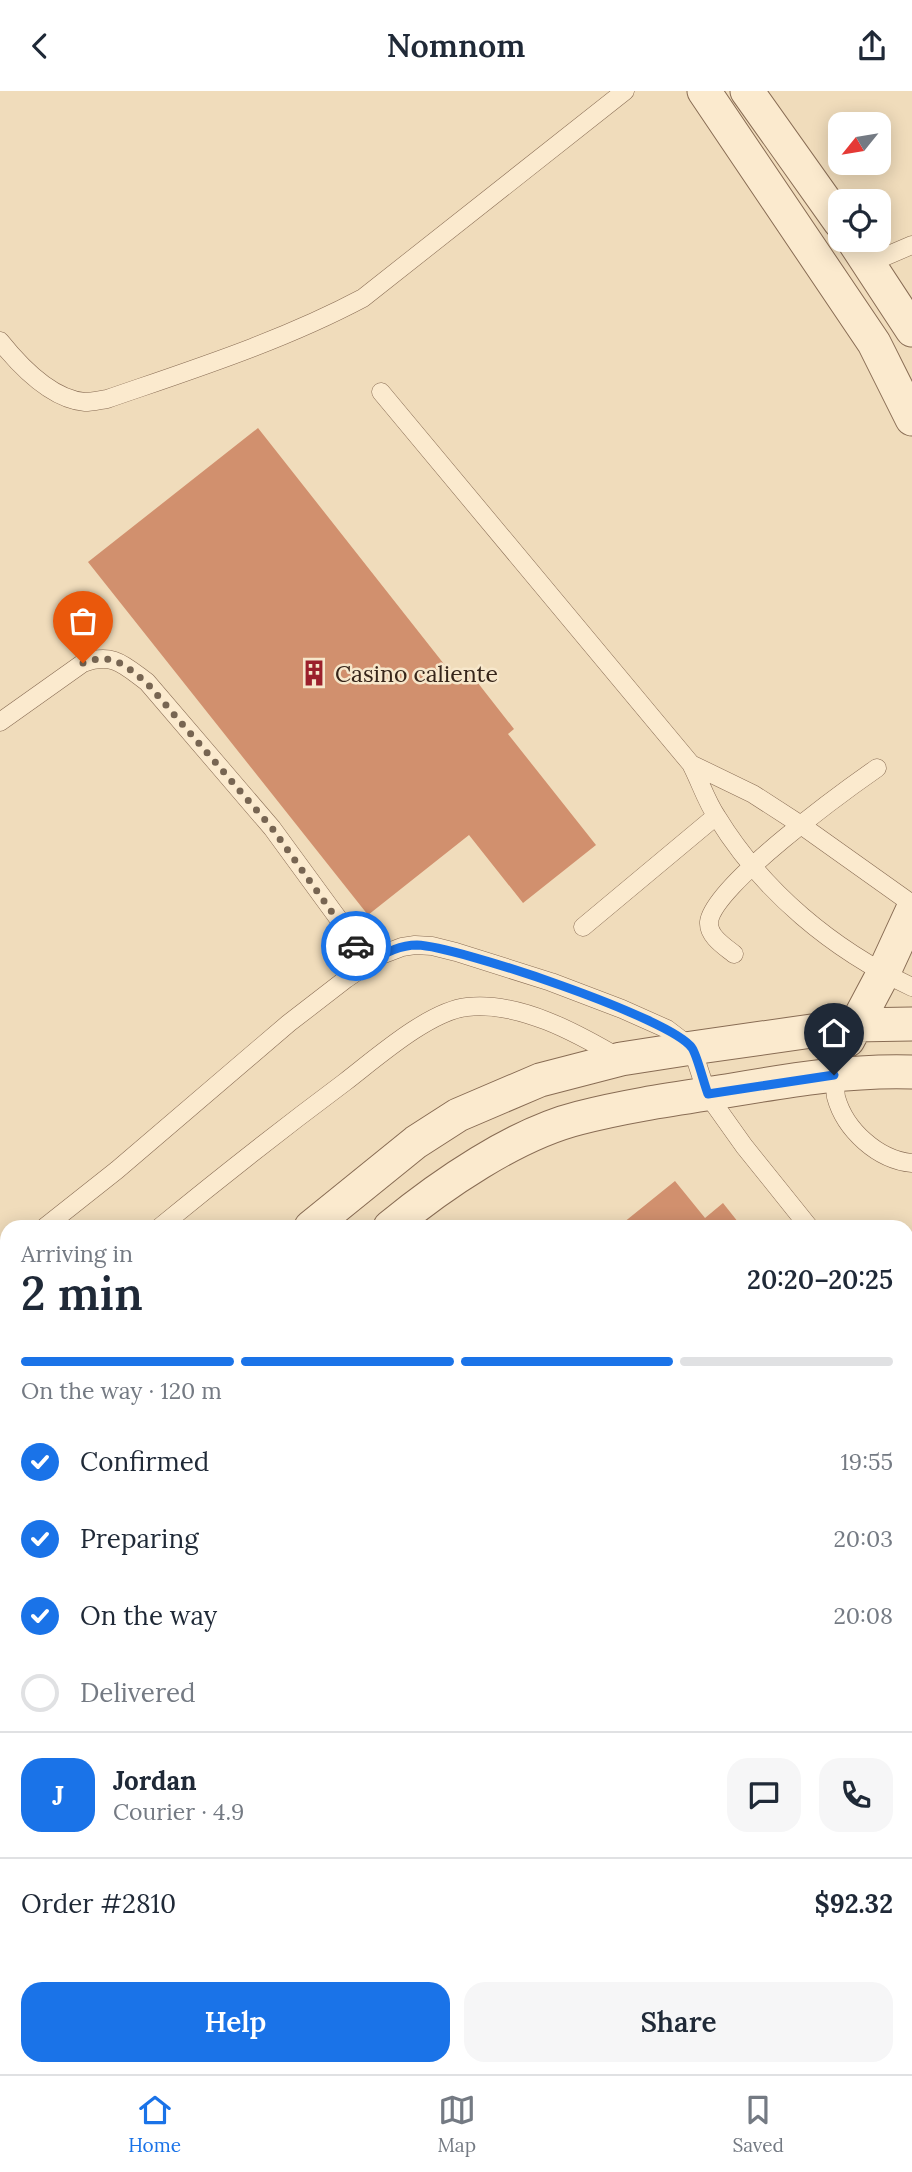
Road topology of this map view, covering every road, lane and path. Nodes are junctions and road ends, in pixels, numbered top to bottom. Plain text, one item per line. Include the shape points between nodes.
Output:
1 (704, 91) edge
2 (747, 91) edge
3 (616, 94) edge
4 (767, 120) junction
5 (736, 137) junction
6 (828, 205) edge
7 (912, 244) edge
8 (891, 247) edge
9 (862, 252) edge
10 (912, 330) edge
11 (0, 341) edge
12 (381, 392) dead end
13 (912, 419) edge
14 (0, 722) edge
15 (691, 764) junction
16 (877, 768) dead end
17 (716, 816) junction
18 (801, 825) junction
19 (753, 867) junction
20 (912, 904) edge
21 (912, 911) edge
22 (583, 927) dead end
23 (734, 954) dead end
24 (368, 964) junction
25 (898, 981) edge
26 (855, 1025) junction
27 (912, 1025) edge
28 (692, 1048) junction
29 (621, 1059) junction
30 (900, 1072) edge
31 (834, 1075) junction
32 (708, 1094) junction
33 (912, 1163) edge
34 (54, 1220) edge
35 (169, 1220) edge
36 (321, 1220) edge
37 (400, 1220) edge
38 (803, 1220) edge

1 - 5 street
2 - 4 street
3 - 11 lane via 363,298 280,338 87,402 57,394
4 - 5 lane
4 - 6 street
5 - 13 street via 874,343
7 - 8 lane
9 - 10 street
12 - 15 lane
14 - 24 lane via 83,663 97,658 124,665 146,682 272,828
15 - 17 lane
15 - 18 lane via 753,794
16 - 18 lane
17 - 19 lane
17 - 22 lane
18 - 19 lane
18 - 20 lane
19 - 23 lane via 726,891 710,916 711,933
19 - 25 lane via 808,923
21 - 25 street
24 - 28 lane via 402,947 432,946 456,952 622,1009 667,1029
24 - 34 lane via 289,1023
25 - 26 street
26 - 27 street
26 - 28 street
26 - 31 street
27 - 30 street
28 - 29 street
28 - 32 lane
29 - 35 lane via 552,1023 507,1010 463,1007 442,1014 363,1067
29 - 36 street via 540,1080 458,1115 416,1142
30 - 31 street
31 - 32 street
31 - 33 lane via 836,1097 857,1134 881,1154
32 - 37 street via 577,1118 547,1130 475,1166
32 - 38 lane

